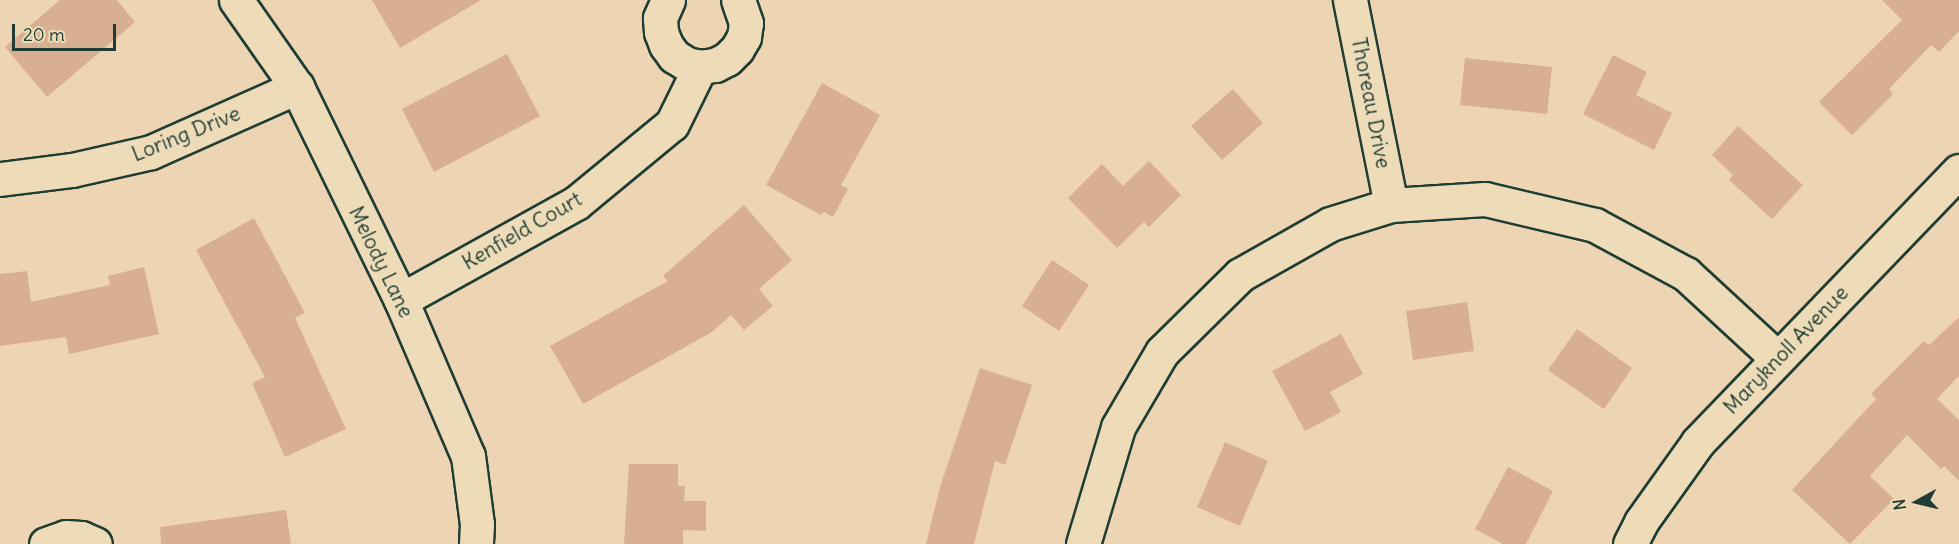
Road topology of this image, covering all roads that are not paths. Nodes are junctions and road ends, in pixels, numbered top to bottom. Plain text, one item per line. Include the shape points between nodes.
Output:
1 (236, 0) edge
2 (668, 0) edge
3 (738, 0) edge
4 (1350, 0) edge
5 (700, 67) junction
6 (297, 87) junction
7 (1959, 171) edge
8 (0, 179) edge
9 (1391, 206) junction
10 (401, 300) junction
11 (1777, 358) junction
12 (46, 544) edge
13 (95, 544) edge
14 (476, 544) edge
15 (1083, 544) edge
16 (1630, 544) edge

1 - 6 street, Melody Lane
2 - 5 street via 660,18 666,45 674,56
3 - 5 street via 746,23 744,37 727,59
4 - 9 street, Thoreau Drive
5 - 10 street, Kenfield Court via 672,124 576,203
6 - 8 street, Loring Drive via 151,152 72,170
6 - 10 street, Melody Lane
7 - 11 street, Maryknoll Avenue
9 - 11 street via 1485,200 1595,225 1686,274
9 - 15 street via 1330,224 1240,275 1162,352 1118,427
10 - 14 street, Melody Lane via 468,456
11 - 16 street, Maryknoll Avenue via 1698,442 1641,522
12 - 13 street via 66,537

